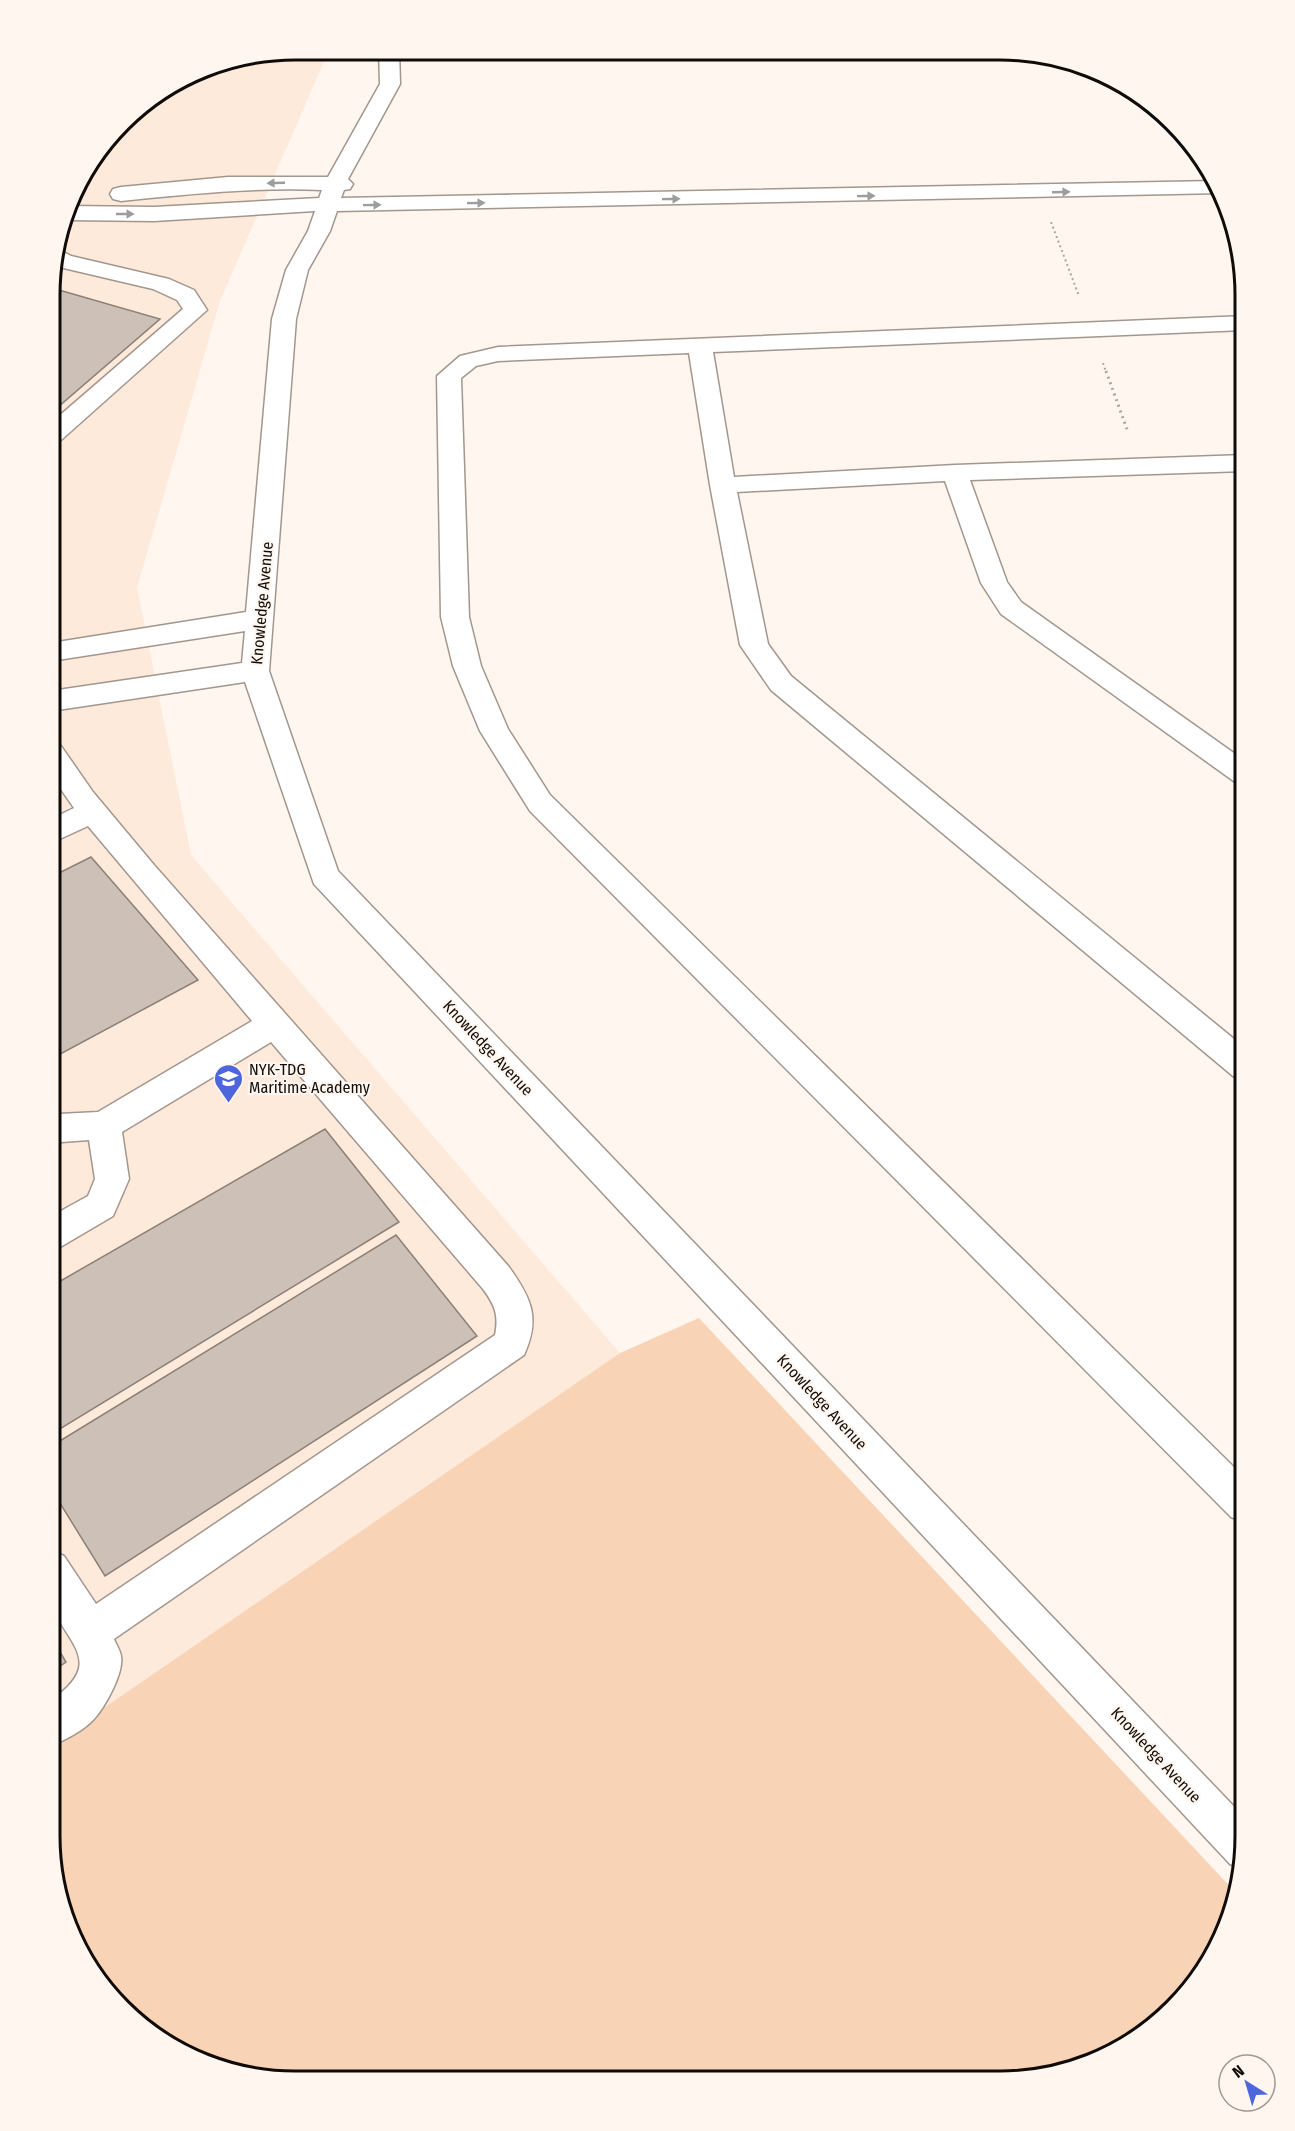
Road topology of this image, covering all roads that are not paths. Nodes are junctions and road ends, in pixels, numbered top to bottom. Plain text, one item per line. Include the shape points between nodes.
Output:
1 (389, 60) edge
2 (1198, 168) edge
3 (1209, 187) edge
4 (82, 195) edge
5 (330, 195) junction
6 (75, 213) edge
7 (63, 261) edge
8 (1235, 323) edge
9 (700, 345) junction
10 (60, 428) edge
11 (1235, 463) edge
12 (956, 473) junction
13 (723, 485) junction
14 (261, 619) junction
15 (60, 651) edge
16 (255, 671) junction
17 (60, 700) edge
18 (60, 765) edge
19 (1235, 768) edge
20 (93, 811) junction
21 (60, 828) edge
22 (275, 1023) junction
23 (1235, 1059) edge
24 (104, 1126) junction
25 (60, 1128) edge
26 (60, 1229) edge
27 (1235, 1494) edge
28 (60, 1584) edge
29 (91, 1631) junction
30 (60, 1718) edge
31 (1235, 1838) edge

1 - 5 street, Knowledge Avenue via 390,84
2 - 5 street via 420,186
5 -> 3 street
5 -> 4 street via 228,184
6 -> 5 street via 154,214 303,205
5 - 14 street, Knowledge Avenue via 319,231 297,270 284,319
7 - 10 street via 161,284 186,295 195,310
8 - 9 street
9 - 13 street
9 - 27 street via 498,354 468,361 449,376 455,617 467,666 494,730 540,803
11 - 12 street
12 - 13 street
12 - 19 street via 994,584 1011,608
13 - 23 street via 754,645 781,683
14 - 15 street
14 - 16 street, Knowledge Avenue
16 - 17 street
16 - 31 street, Knowledge Avenue via 325,876
18 - 20 street
20 - 21 street
20 - 22 street
22 - 24 street
22 - 29 street via 496,1278 514,1303 516,1322 511,1344
24 - 25 street
24 - 26 street via 112,1179 100,1206
28 - 29 street
29 - 30 street via 101,1657 97,1678 79,1705

